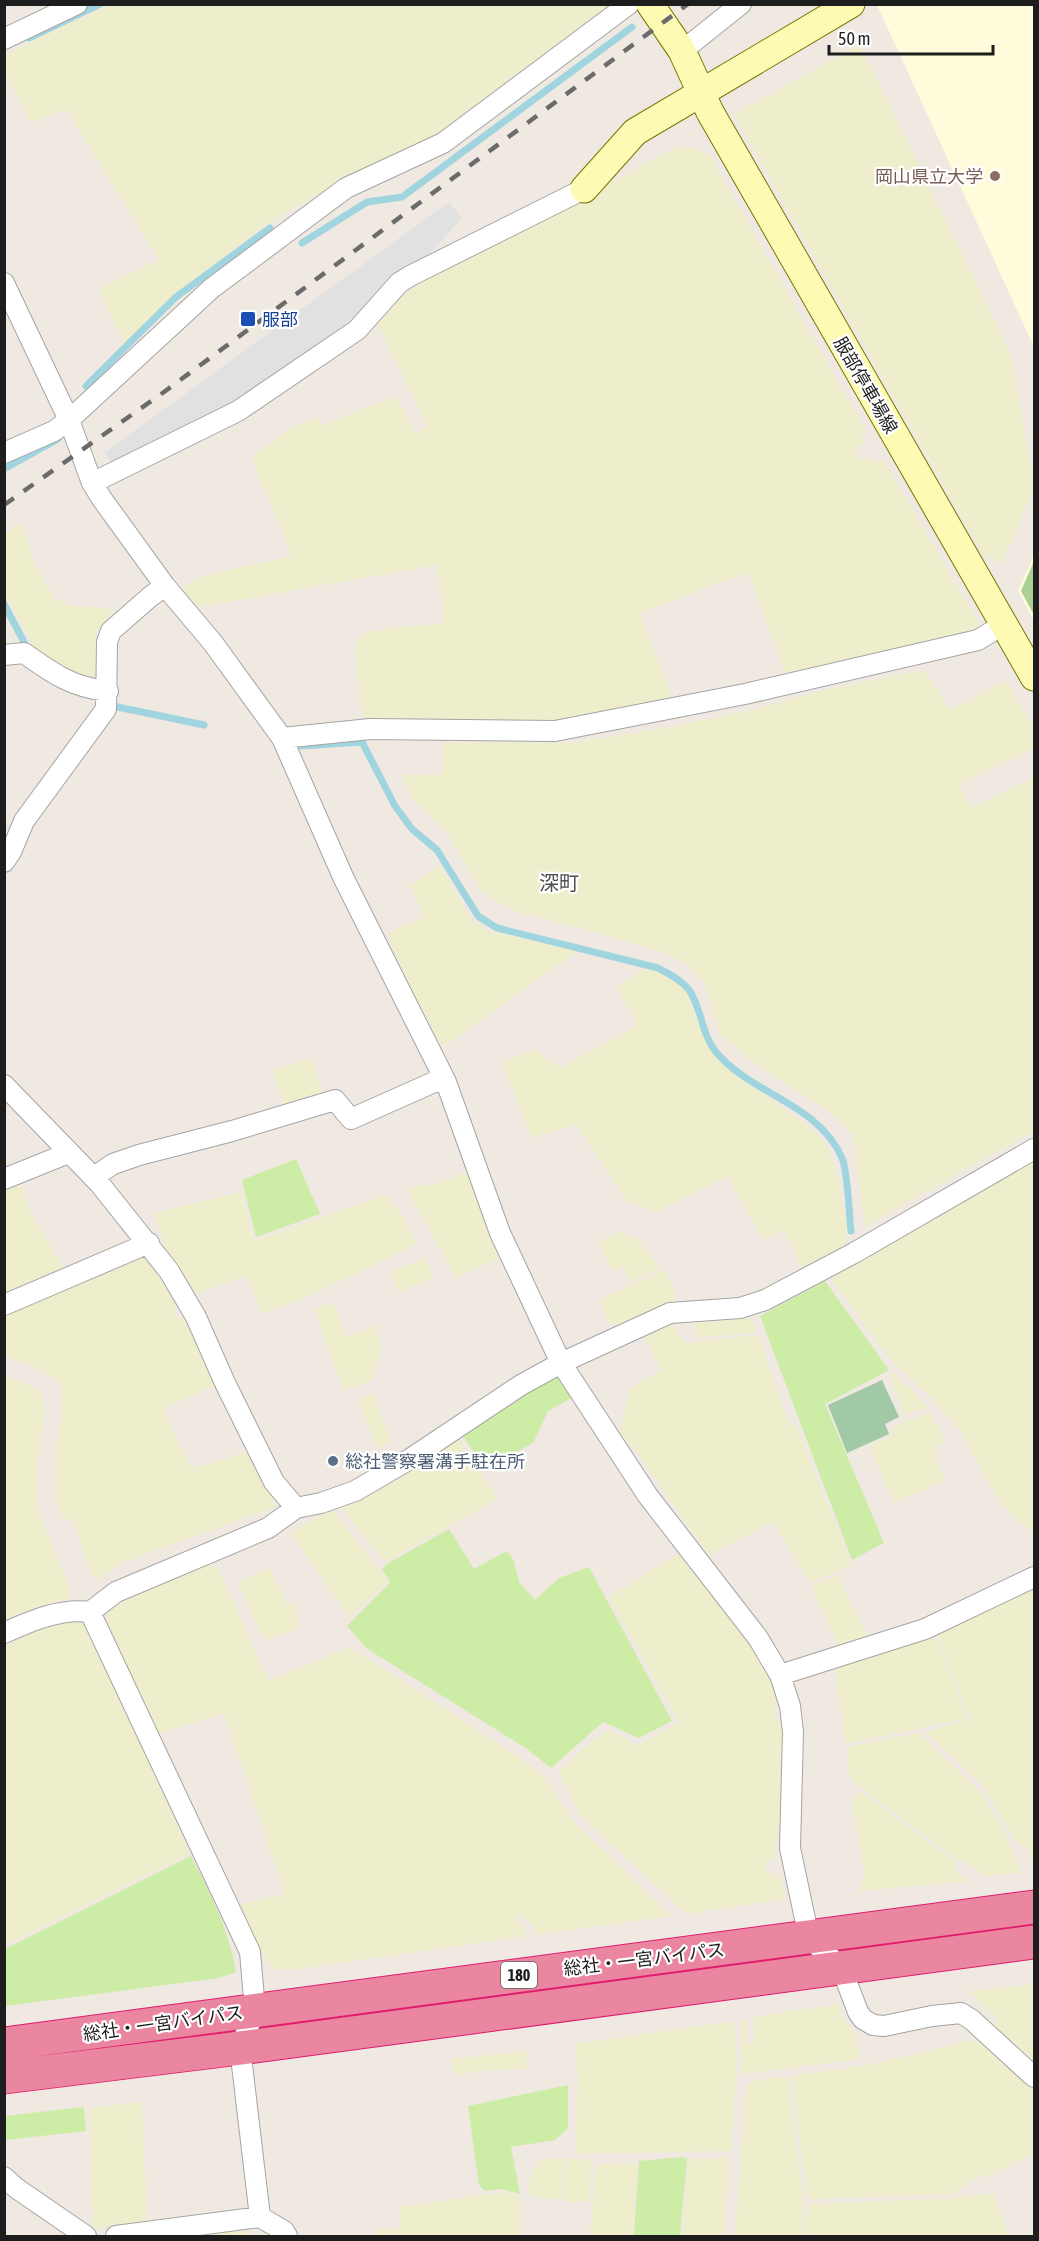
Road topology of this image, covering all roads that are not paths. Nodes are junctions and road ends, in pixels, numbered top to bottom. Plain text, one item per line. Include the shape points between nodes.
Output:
1 (77, 4) edge
2 (629, 4) edge
3 (650, 4) edge
4 (741, 4) edge
5 (851, 4) edge
6 (4, 39) edge
7 (682, 51) junction
8 (700, 92) junction
9 (584, 189) joint
10 (4, 283) edge
11 (69, 420) junction
12 (4, 453) edge
13 (92, 483) junction
14 (165, 586) junction
15 (1004, 624) junction
16 (4, 655) edge
17 (1035, 677) edge
18 (108, 691) junction
19 (282, 738) junction
20 (4, 862) edge
21 (444, 1078) junction
22 (4, 1085) edge
23 (1035, 1149) edge
24 (66, 1150) junction
25 (94, 1178) junction
26 (4, 1179) edge
27 (149, 1244) junction
28 (4, 1305) edge
29 (561, 1363) junction
30 (296, 1508) junction
31 (1035, 1577) edge
32 (90, 1612) junction
33 (4, 1634) edge
34 (780, 1675) junction
35 (1035, 1907) edge
36 (809, 1938) junction
37 (1035, 1942) edge
38 (841, 1967) junction
39 (255, 2010) junction
40 (4, 2044) edge
41 (240, 2048) junction
42 (4, 2077) edge
43 (1035, 2077) edge
44 (4, 2177) edge
45 (260, 2217) junction
46 (86, 2236) edge
47 (116, 2236) edge
48 (287, 2236) edge

1 - 6 street
2 - 11 street via 443,142 346,188 212,288
3 - 7 main road, 服部停車場線
4 - 7 street
5 - 8 main road
7 - 8 main road, 服部停車場線
8 - 9 main road via 635,132
8 - 15 main road, 服部停車場線
9 - 13 street via 410,276 357,330 238,411
10 - 11 street
11 - 12 street via 54,431
11 - 13 street
13 - 14 street
14 - 18 street via 111,631 107,642
14 - 19 street via 213,643
15 - 17 main road, 服部停車場線
15 - 19 street via 978,640 745,694 555,731 370,729
16 - 18 street via 24,653 52,674 86,689
18 - 20 street via 106,709 24,820
19 - 21 street via 344,879
21 - 25 street via 351,1119 335,1100 139,1155 113,1164
21 - 29 street via 500,1233
22 - 24 street
23 - 29 street via 765,1300 740,1308 670,1313
24 - 25 street
24 - 26 street via 61,1156
25 - 27 street
27 - 28 street
27 - 30 street via 196,1317 274,1482
29 - 30 street via 355,1491
29 - 34 street via 648,1496 758,1638
30 - 32 street via 268,1528 116,1592
31 - 34 street via 925,1629
32 - 33 street via 74,1610 29,1621
32 - 39 street via 250,1952
34 - 36 street via 793,1732 790,1848
35 - 36 highway, 総社・一宮バイパス / 180
36 - 38 street
36 - 39 highway, 総社・一宮バイパス / 180
37 - 38 highway, 総社・一宮バイパス / 180
38 - 41 highway, 総社・一宮バイパス / 180
38 - 43 street via 858,2012 873,2025 961,2013
39 - 40 highway, 総社・一宮バイパス / 180
39 - 41 street
41 - 42 highway, 総社・一宮バイパス / 180
41 - 45 street
44 - 46 street
45 - 47 street
45 - 48 street

